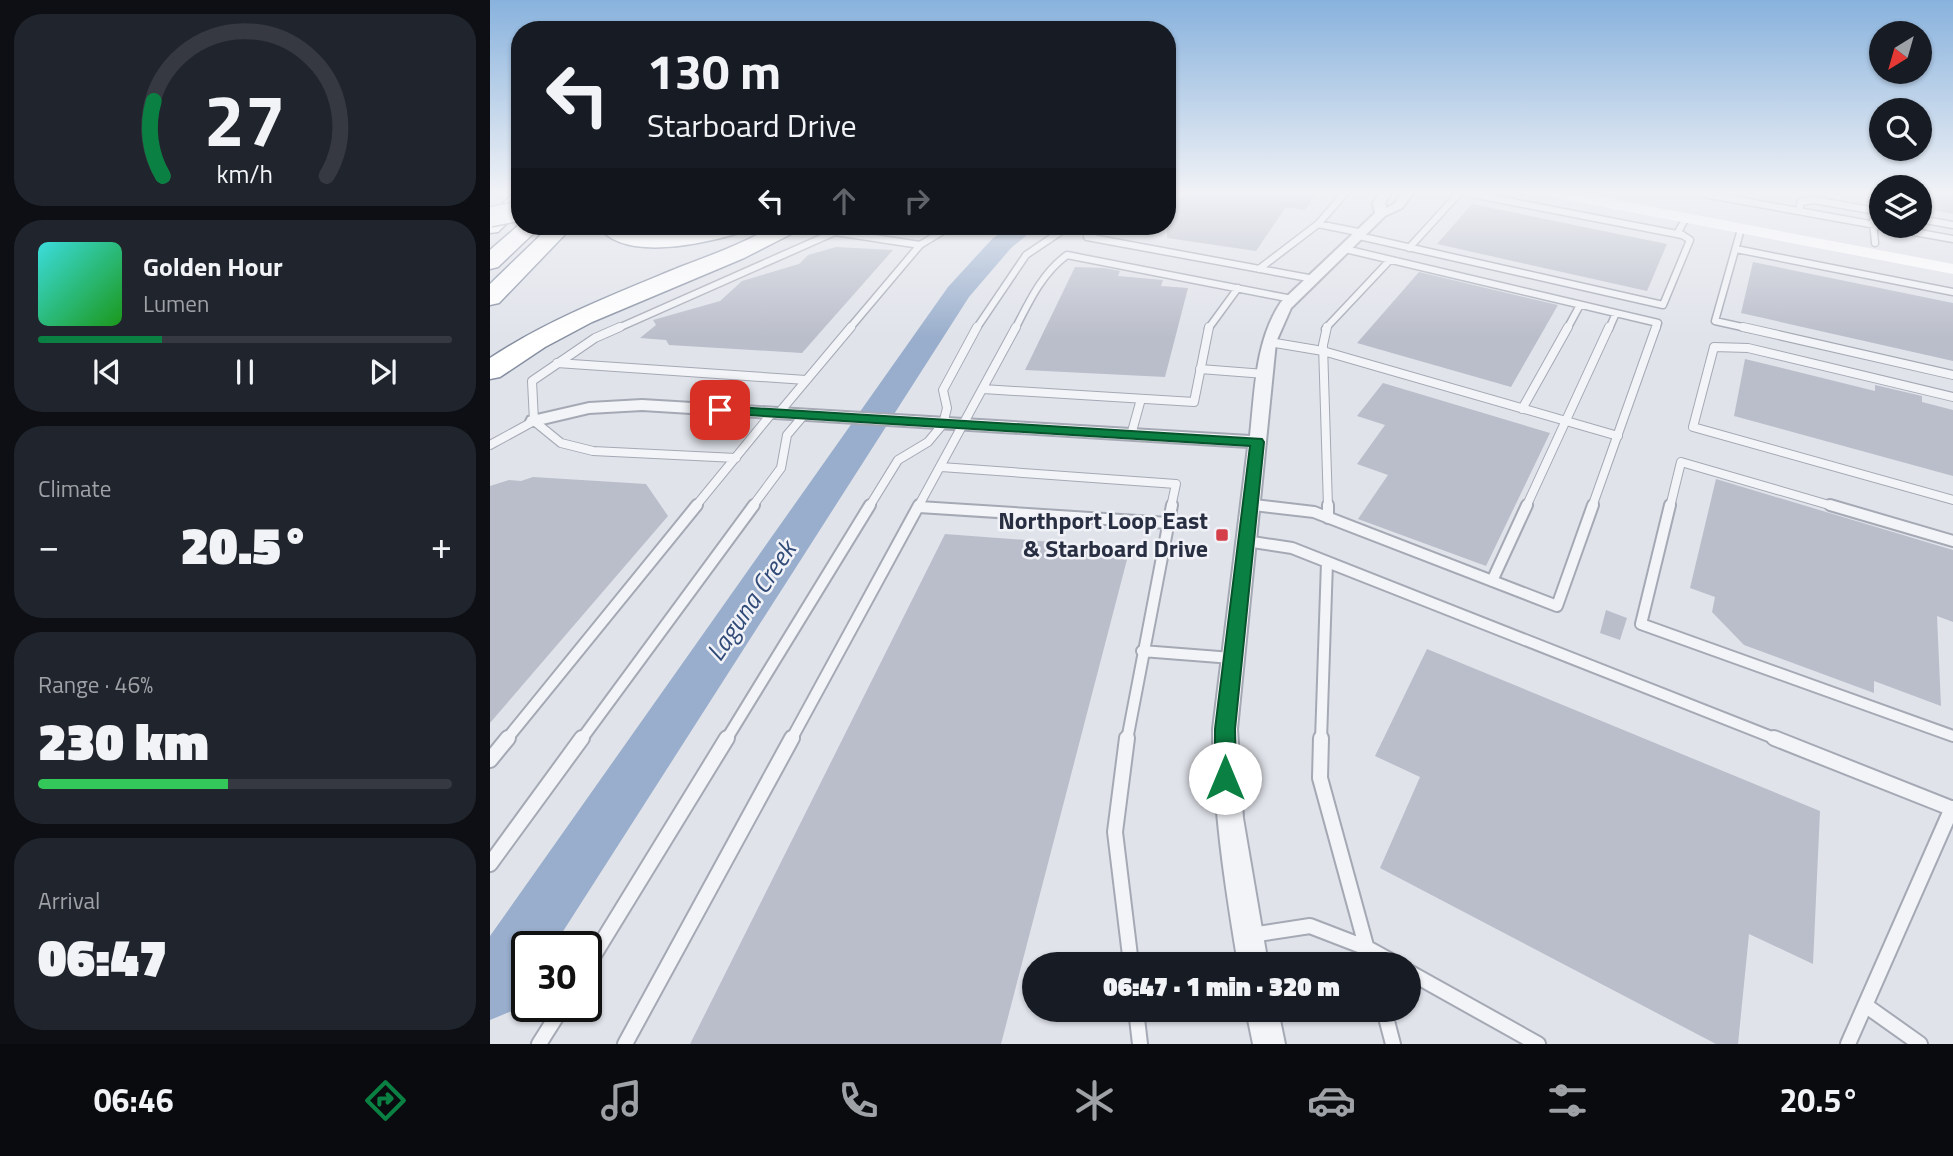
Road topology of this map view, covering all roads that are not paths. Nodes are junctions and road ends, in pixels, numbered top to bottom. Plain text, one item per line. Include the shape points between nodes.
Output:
1 (514, 241) edge
2 (547, 241) edge
3 (760, 241) edge
4 (819, 241) edge
5 (892, 241) edge
6 (927, 241) edge
7 (1048, 241) edge
8 (1107, 241) edge
9 (1296, 241) edge
10 (1354, 241) edge
11 (1356, 241) edge
12 (1360, 241) edge
13 (1416, 241) edge
14 (1690, 241) edge
15 (1738, 241) edge
16 (1803, 241) edge
17 (1863, 241) edge
18 (1875, 243) joint
19 (920, 245) junction
20 (1409, 248) junction
21 (1736, 249) junction
22 (1953, 257) edge
23 (1390, 260) junction
24 (490, 262) edge
25 (1259, 269) junction
26 (1953, 269) edge
27 (1314, 279) junction
28 (1238, 288) junction
29 (1953, 292) edge
30 (490, 298) edge
31 (1292, 299) junction
32 (1580, 305) junction
33 (1616, 313) junction
34 (1269, 342) junction
35 (1324, 351) junction
36 (557, 363) junction
37 (1200, 369) junction
38 (490, 371) edge
39 (1265, 374) junction
40 (1953, 375) edge
41 (806, 380) junction
42 (984, 389) junction
43 (1953, 397) edge
44 (1141, 399) junction
45 (1522, 409) junction
46 (775, 413) junction
47 (807, 415) junction
48 (534, 421) junction
49 (1566, 421) junction
50 (938, 423) junction
51 (964, 425) junction
52 (1131, 435) junction
53 (1618, 436) junction
54 (1257, 442) junction
55 (490, 445) edge
56 (736, 458) junction
57 (941, 467) junction
58 (1953, 500) edge
59 (1250, 505) junction
60 (919, 507) junction
61 (1328, 518) junction
62 (1168, 523) junction
63 (1246, 541) junction
64 (1953, 541) edge
65 (1327, 562) junction
66 (1492, 581) junction
67 (1142, 651) junction
68 (1232, 658) junction
69 (1953, 736) edge
70 (490, 760) edge
71 (1952, 809) edge
72 (490, 864) edge
73 (1248, 935) junction
74 (602, 942) edge
75 (1367, 948) junction
76 (1130, 952) edge
77 (1252, 952) edge
78 (1368, 952) edge
79 (1374, 952) edge
80 (1421, 979) edge
81 (1865, 1005) junction
82 (553, 1022) edge
83 (1137, 1022) edge
84 (1264, 1022) edge
85 (1387, 1022) edge
86 (540, 1044) edge
87 (625, 1044) edge
88 (1140, 1044) edge
89 (1269, 1044) edge
90 (1393, 1044) edge
91 (1538, 1044) edge
92 (1848, 1044) edge
93 (1920, 1044) edge

1 - 24 highway
2 - 30 highway
3 - 38 highway via 600,308 551,332
4 - 36 lane via 595,338
5 - 19 lane
6 - 19 lane
7 - 50 lane via 1026,256 968,341 943,390 947,408
8 - 25 lane
9 - 25 lane
10 - 27 street
11 - 23 lane
12 - 20 lane
13 - 20 lane
14 - 20 lane via 1663,305
15 - 21 lane
16 - 26 main road
17 - 18 main road
18 - 22 main road
19 - 41 lane
21 - 29 lane
21 - 40 lane via 1715,321
23 - 32 lane
23 - 35 lane via 1325,329
25 - 27 lane
27 - 31 street
28 - 31 lane
28 - 37 lane via 1207,330
28 - 42 lane via 1067,255 1054,264 1040,285
31 - 34 street via 1278,317
32 - 33 lane
32 - 45 lane
33 - 49 lane
33 - 53 lane via 1658,323
34 - 35 lane
34 - 39 street
35 - 45 lane
35 - 61 lane
36 - 41 lane
36 - 48 lane via 533,381
37 - 39 lane
37 - 44 lane via 1194,402
39 - 54 street
41 - 46 lane
42 - 44 lane
42 - 51 lane
43 - 58 lane via 1748,348 1714,347 1693,427
44 - 52 lane
45 - 49 lane
46 - 47 street
46 - 48 street via 616,405
46 - 56 lane
47 - 50 street
47 - 72 lane via 787,435 781,468
48 - 55 lane
48 - 56 lane via 561,443 593,451
49 - 53 lane
49 - 66 lane
50 - 51 street
50 - 74 lane via 928,442 898,460
51 - 52 street
51 - 57 lane
52 - 54 street
53 - 66 lane via 1557,606
54 - 59 street
56 - 70 lane
57 - 60 lane
57 - 62 lane via 1176,484
59 - 61 lane via 1314,512
59 - 63 street
60 - 62 lane
60 - 87 lane
61 - 66 lane
62 - 67 lane
63 - 65 lane via 1292,548
63 - 68 street
64 - 69 lane via 1681,462 1641,624
65 - 71 lane
65 - 75 lane via 1320,778
67 - 68 lane
67 - 76 lane via 1115,832
68 - 73 street via 1225,778
71 - 81 lane
73 - 75 lane via 1310,926
73 - 77 street
75 - 78 lane
75 - 79 lane
80 - 91 lane
81 - 92 lane
81 - 93 lane
82 - 86 lane
83 - 88 lane
84 - 89 street
85 - 90 lane

